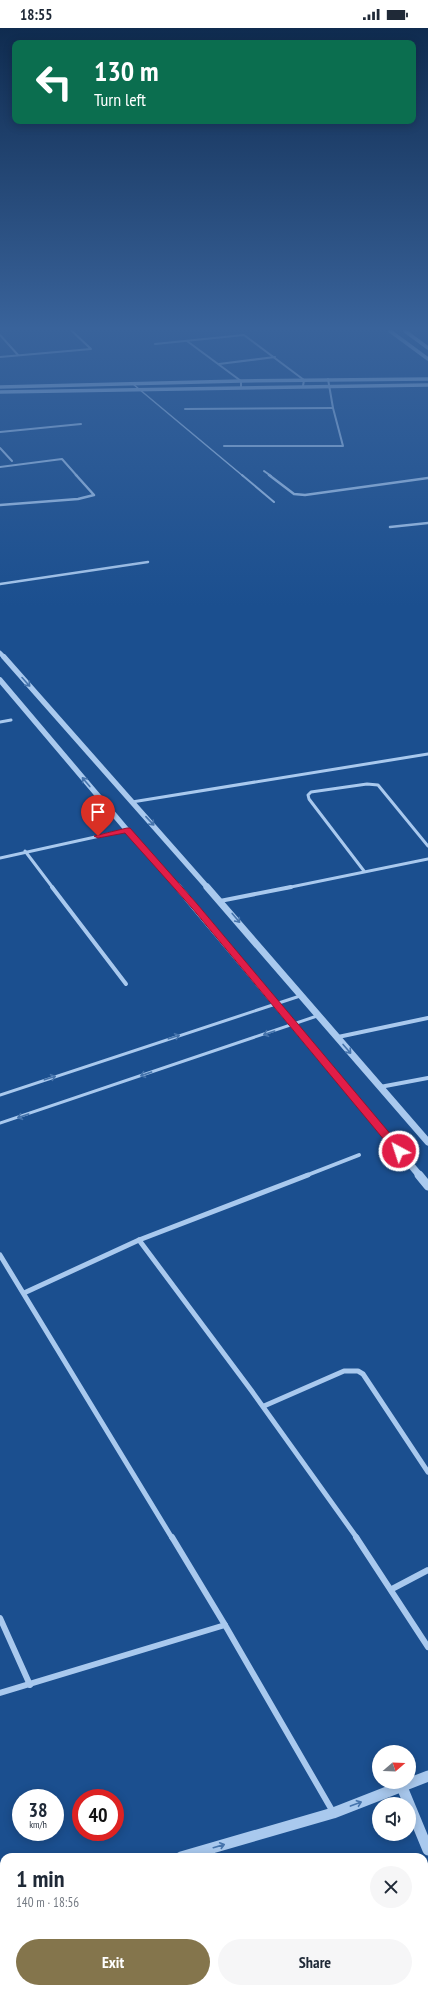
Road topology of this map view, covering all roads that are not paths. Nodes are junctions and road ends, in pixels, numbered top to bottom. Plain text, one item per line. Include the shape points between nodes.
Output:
1 (179, 423) edge
2 (337, 423) edge
3 (81, 424) dead end
4 (0, 432) edge
5 (224, 446) dead end
6 (0, 448) edge
7 (12, 461) dead end
8 (0, 467) edge
9 (264, 470) dead end
10 (428, 478) edge
11 (274, 502) dead end
12 (0, 505) edge
13 (428, 523) edge
14 (390, 528) dead end
15 (148, 562) dead end
16 (0, 584) edge
17 (0, 653) edge
18 (0, 680) edge
19 (11, 720) dead end
20 (0, 722) edge
21 (428, 754) edge
22 (132, 802) junction
23 (127, 830) junction
24 (428, 846) edge
25 (25, 851) junction
26 (0, 858) edge
27 (428, 859) edge
28 (364, 872) junction
29 (220, 901) junction
30 (126, 984) dead end
31 (301, 995) junction
32 (275, 1004) junction
33 (319, 1016) junction
34 (428, 1018) edge
35 (293, 1025) junction
36 (337, 1037) junction
37 (428, 1078) edge
38 (380, 1087) junction
39 (0, 1095) edge
40 (0, 1123) edge
41 (428, 1142) edge
42 (358, 1155) dead end
43 (428, 1186) edge
44 (139, 1240) junction
45 (0, 1255) edge
46 (24, 1293) junction
47 (264, 1406) junction
48 (428, 1472) edge
49 (428, 1570) edge
50 (392, 1589) junction
51 (0, 1618) edge
52 (225, 1625) junction
53 (428, 1646) edge
54 (30, 1685) junction
55 (0, 1693) edge
56 (428, 1776) edge
57 (416, 1781) edge
58 (397, 1789) edge
59 (403, 1789) edge
60 (333, 1813) junction
61 (428, 1850) edge
62 (195, 1853) edge

1 - 11 lane
2 - 5 street via 343,446
3 - 4 street
6 - 7 street
8 - 12 street via 62,459 94,495 78,499
9 - 10 street via 294,494 305,495
13 - 14 street
15 - 16 street
17 -> 22 street
23 -> 18 street
19 - 20 street
21 - 22 street
22 -> 29 street
23 - 25 street
23 - 32 street via 195,906
24 - 28 street via 378,785 367,784 308,794 309,799
25 - 26 street
25 - 30 street
27 - 28 street
28 - 29 street
29 -> 31 street
31 - 32 lane
31 - 33 street
32 - 35 street
39 -> 32 lane
33 - 35 lane
33 - 36 street
34 - 36 street
35 -> 40 lane
35 - 43 street
36 -> 38 street
37 - 38 street
38 - 41 street
42 - 44 street
44 - 46 street
44 - 47 street
45 - 46 street
46 - 52 street
47 - 48 street via 344,1371 358,1371 363,1374
47 - 50 street
49 - 50 street
50 - 53 street
51 - 54 street
52 - 54 street
52 - 60 street
54 - 55 street
56 - 57 street
60 -> 58 street
59 - 61 street
62 -> 60 street

